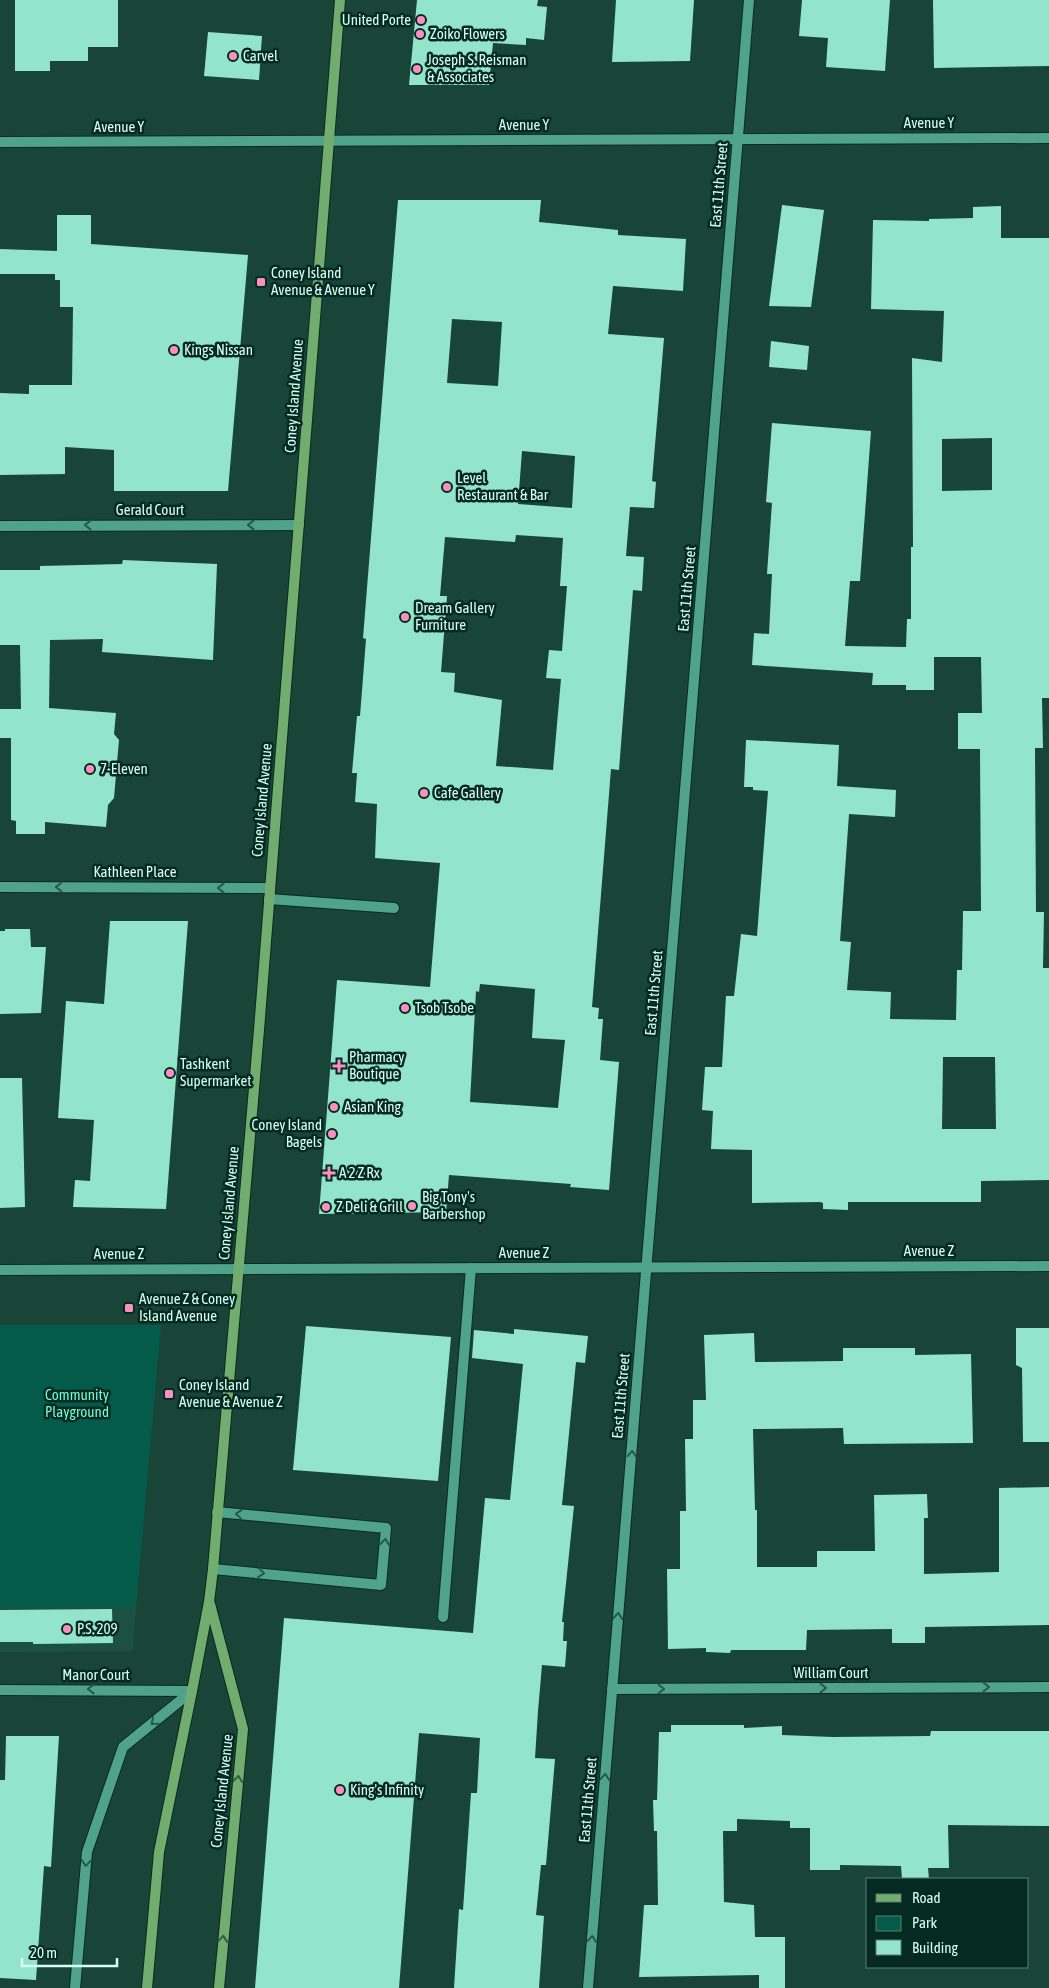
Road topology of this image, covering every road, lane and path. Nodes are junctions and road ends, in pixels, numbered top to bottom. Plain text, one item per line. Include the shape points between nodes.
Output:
1 (340, 0) edge
2 (749, 0) edge
3 (1049, 138) edge
4 (738, 139) junction
5 (329, 141) junction
6 (0, 142) edge
7 (299, 524) junction
8 (0, 526) edge
9 (0, 887) edge
10 (270, 888) junction
11 (269, 899) junction
12 (394, 908) dead end
13 (1049, 1266) edge
14 (647, 1267) junction
15 (470, 1268) junction
16 (238, 1269) junction
17 (0, 1270) edge
18 (218, 1512) junction
19 (213, 1568) junction
20 (209, 1602) junction
21 (443, 1617) dead end
22 (1049, 1687) edge
23 (612, 1689) junction
24 (0, 1690) edge
25 (192, 1691) junction
26 (75, 1988) edge
27 (147, 1988) edge
28 (220, 1988) edge
29 (588, 1988) edge

1 - 5 main road, Coney Island Avenue
2 - 4 street, East 11th Street
3 - 4 street, Avenue Y
4 - 5 street, Avenue Y
4 - 14 street, East 11th Street
5 - 6 street, Avenue Y
5 - 7 main road, Coney Island Avenue
7 -> 8 street, Gerald Court
7 - 10 main road, Coney Island Avenue
10 -> 9 street, Kathleen Place
10 - 11 main road, Coney Island Avenue
11 - 12 street
11 - 16 main road, Coney Island Avenue
13 - 14 street, Avenue Z
14 - 15 street, Avenue Z
23 -> 14 street, East 11th Street
15 - 16 street, Avenue Z
15 - 21 street
16 - 17 street, Avenue Z
16 - 18 main road, Coney Island Avenue
18 - 19 main road, Coney Island Avenue
19 -> 18 street via 380,1585 386,1528
19 - 20 main road, Coney Island Avenue
20 - 25 main road, Coney Island Avenue
28 -> 20 main road, Coney Island Avenue via 243,1729
23 -> 22 street, William Court
29 -> 23 street, East 11th Street
25 -> 24 street, Manor Court
25 -> 26 street via 123,1747 87,1852
25 - 27 main road, Coney Island Avenue via 159,1852

